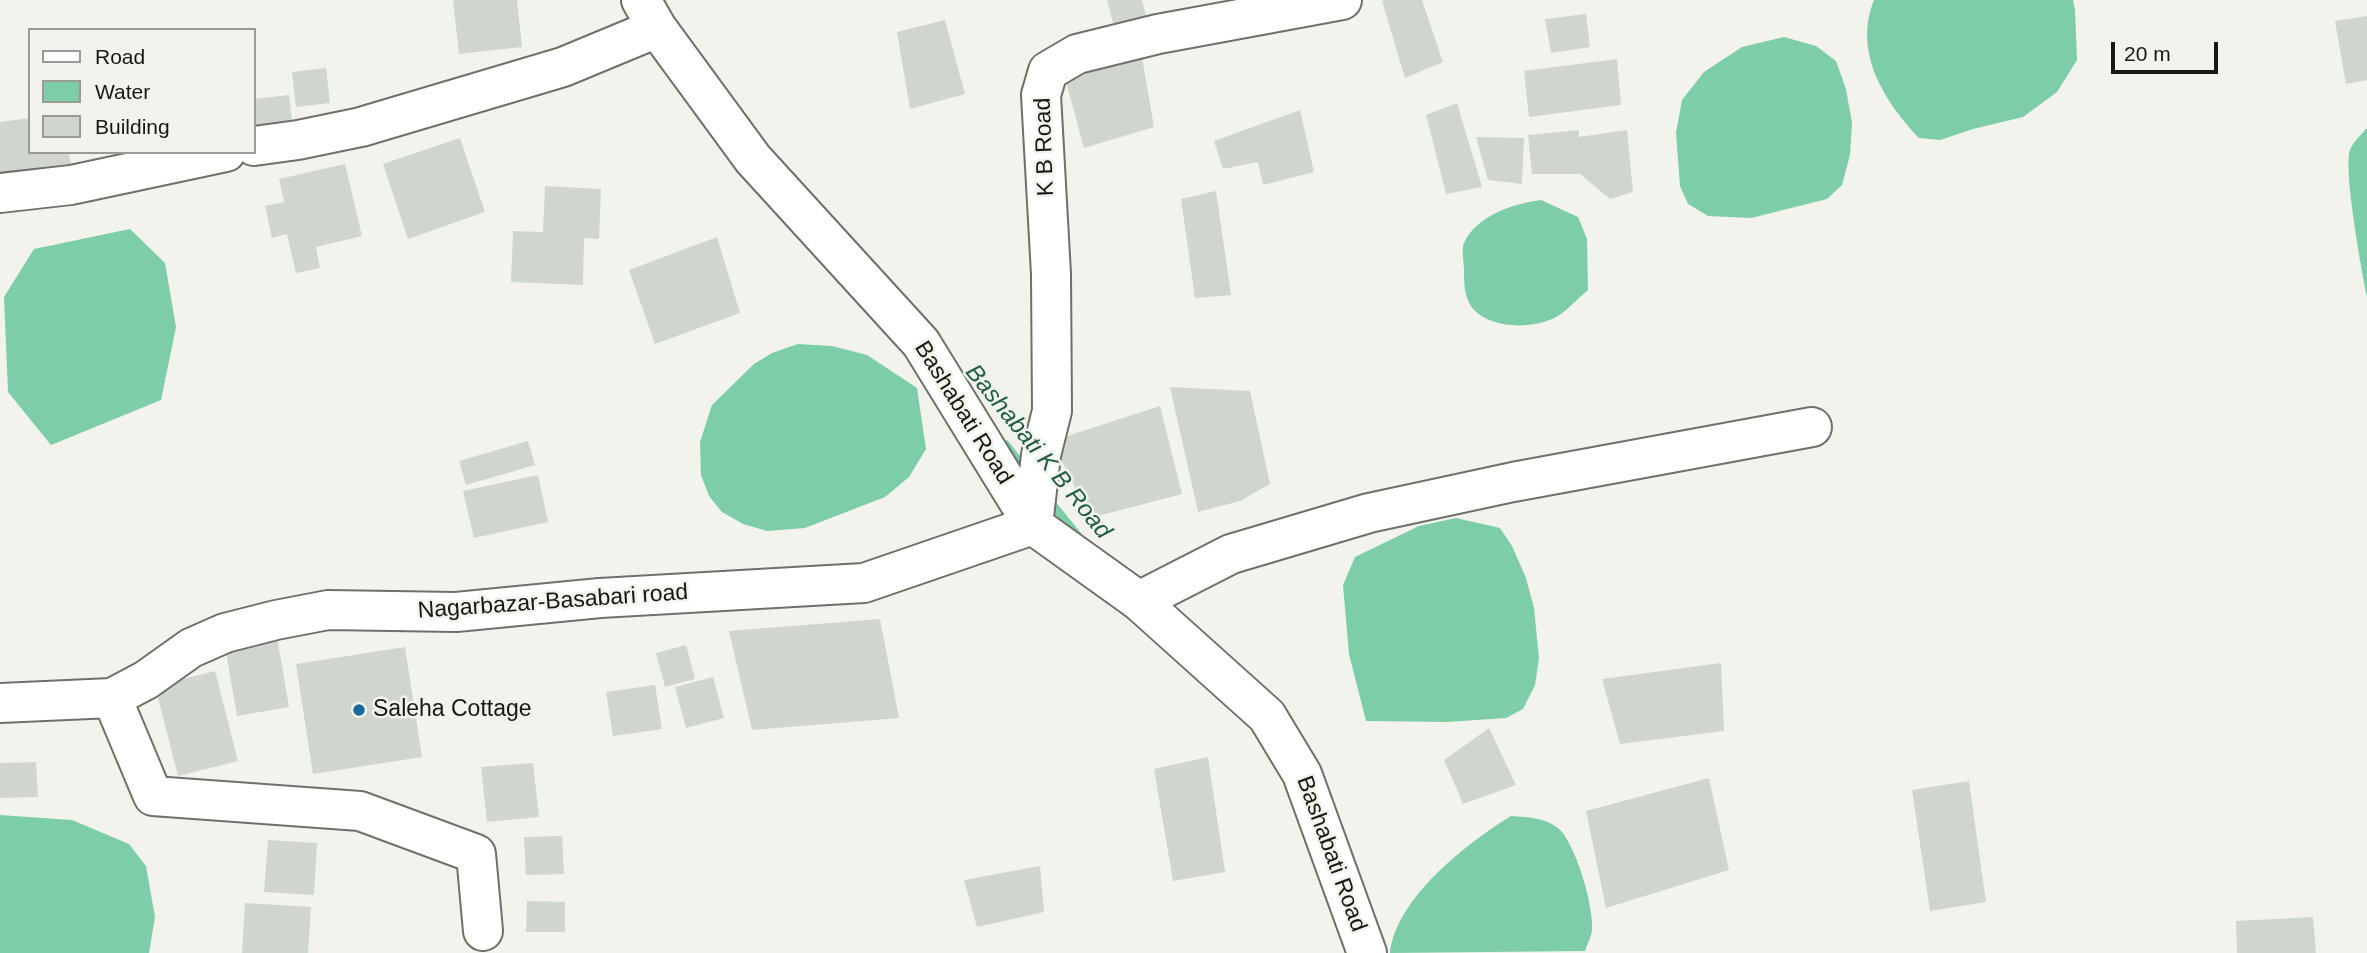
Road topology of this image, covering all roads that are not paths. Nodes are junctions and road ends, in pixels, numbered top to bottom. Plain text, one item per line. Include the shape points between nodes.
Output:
1 (1342, 0) edge
2 (649, 14) edge
3 (256, 146) edge
4 (217, 154) edge
5 (0, 193) edge
6 (1812, 427) dead end
7 (1033, 526) junction
8 (1139, 601) junction
9 (112, 698) junction
10 (0, 703) edge
11 (483, 931) dead end
12 (1367, 953) edge

1 - 7 street, K B Road via 1158,34 1077,54 1048,71 1041,95 1051,274 1052,411 1041,455
2 - 3 street via 563,67 374,123
2 - 7 street, Bashabati Road via 753,159 921,343
4 - 5 street via 71,185
6 - 8 street via 1369,513 1231,554
7 - 8 street, Bashabati Road
7 - 9 street, Nagarbazar-Basabari road via 864,583 600,598 456,612 328,610 225,633 191,648
8 - 12 street, Bashabati Road via 1267,716 1302,774
9 - 10 street, Nagarbazar-Basabari road
9 - 11 street via 153,796 360,811 476,855

